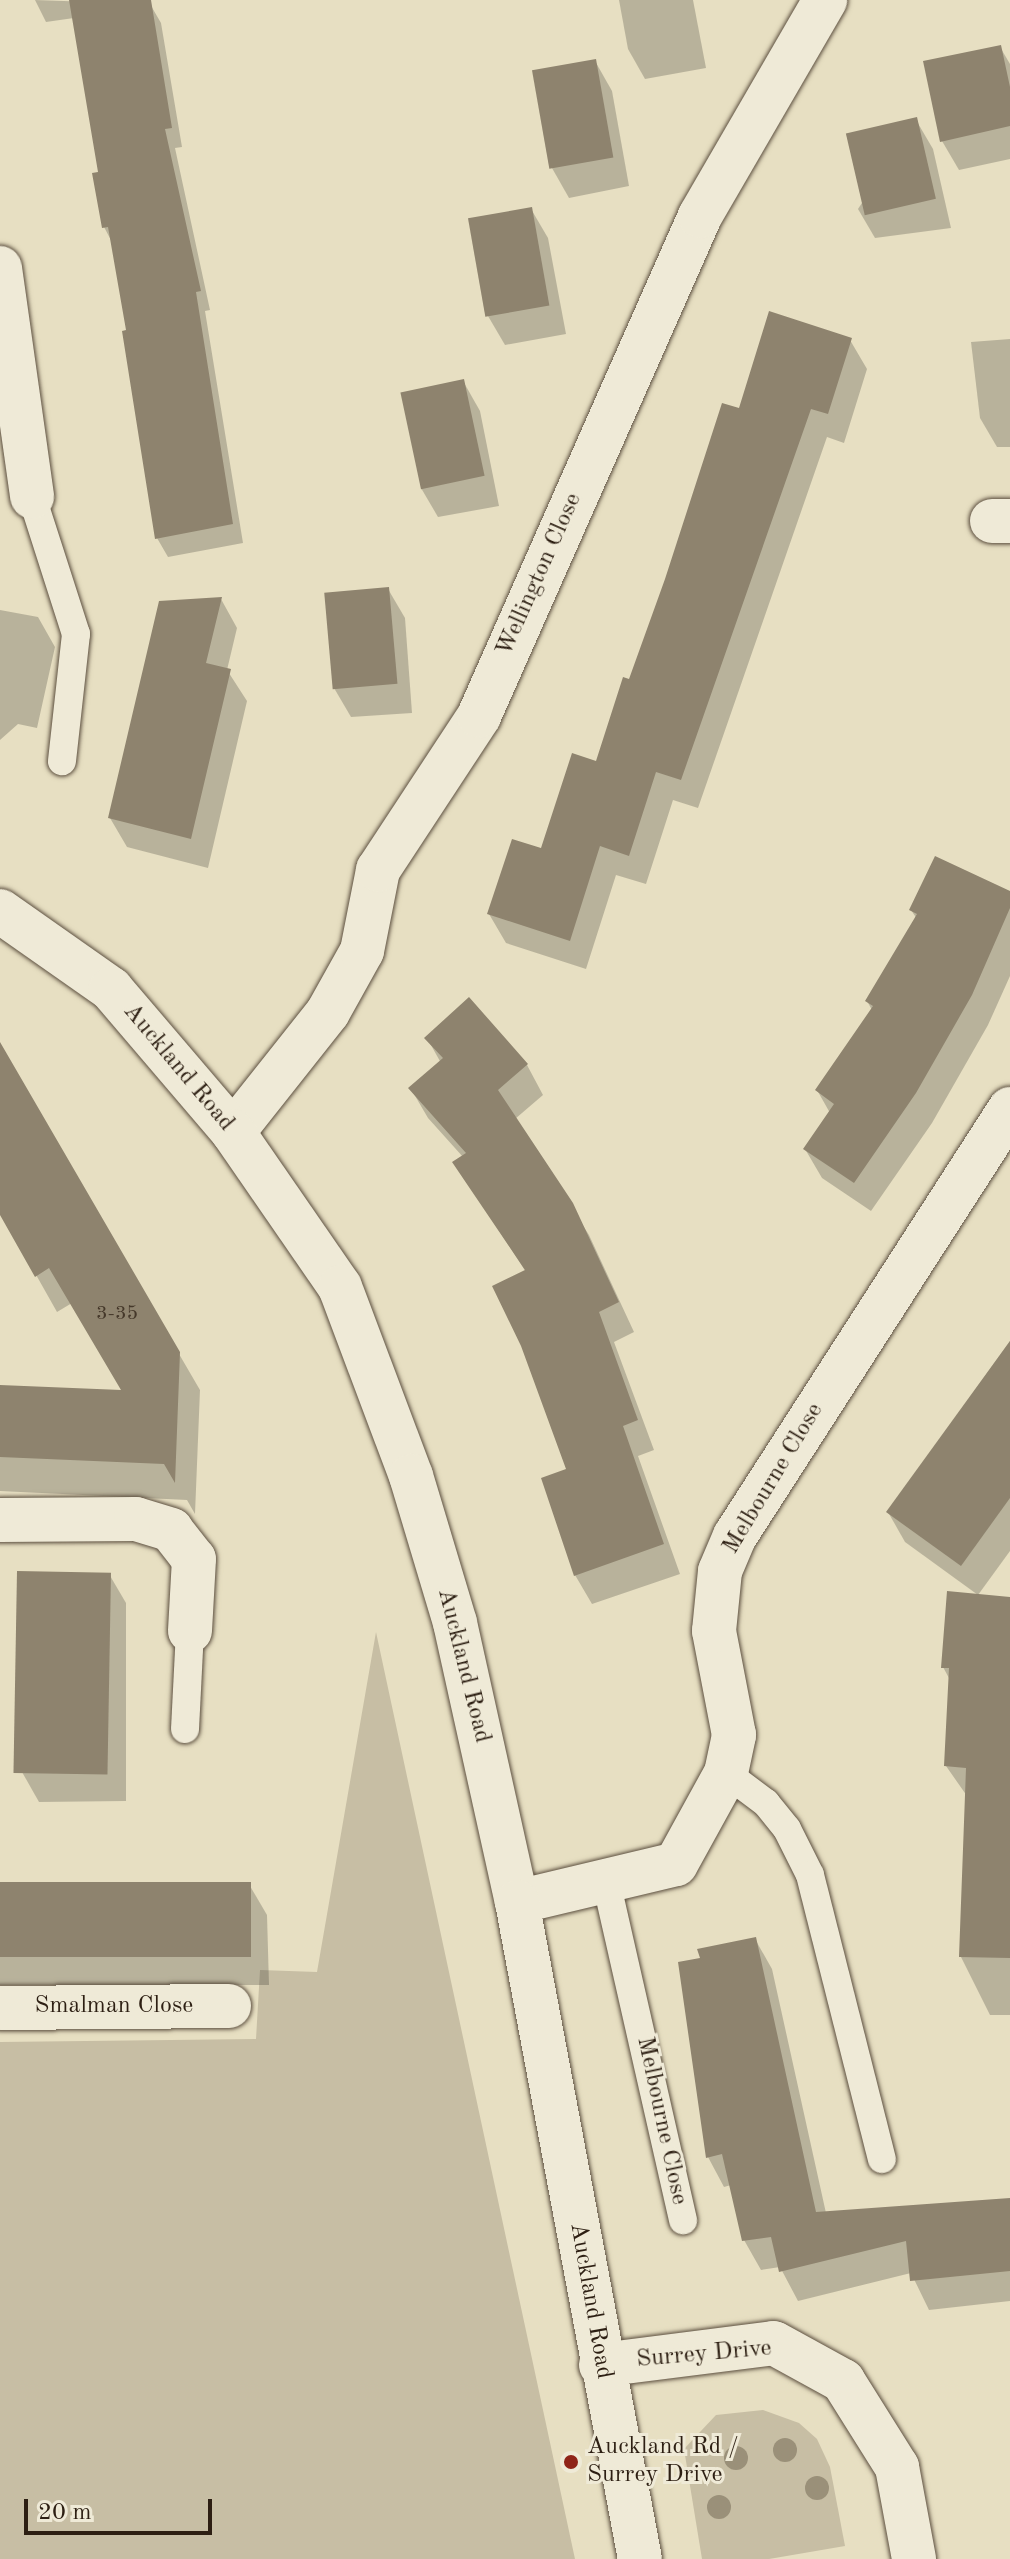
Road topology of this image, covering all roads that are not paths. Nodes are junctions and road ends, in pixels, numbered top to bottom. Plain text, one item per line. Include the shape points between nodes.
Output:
1 (825, 0) edge
2 (0, 268) edge
3 (9, 375) edge
4 (32, 497) joint
5 (62, 761) dead end
6 (0, 911) edge
7 (1010, 1109) edge
8 (233, 1132) junction
9 (0, 1520) edge
10 (190, 1631) joint
11 (185, 1729) dead end
12 (726, 1773) junction
13 (606, 1881) junction
14 (517, 1902) junction
15 (229, 2006) dead end
16 (0, 2008) edge
17 (882, 2159) dead end
18 (683, 2220) dead end
19 (601, 2365) junction
20 (640, 2559) edge
21 (914, 2559) edge

1 - 8 street, Wellington Close via 700,216 479,716 378,870 362,951 328,1012
2 - 3 street
3 - 4 street
4 - 5 lane via 76,634
6 - 8 street, Auckland Road via 111,989
7 - 12 street, Melbourne Close via 735,1536 720,1571 714,1631 734,1735
8 - 14 street, Auckland Road via 340,1287 411,1476 455,1623
9 - 10 street via 136,1519 171,1530 194,1559
10 - 11 lane
12 - 13 street, Melbourne Close via 676,1864
12 - 17 lane via 766,1803 787,1829 810,1875
13 - 14 street, Melbourne Close
13 - 18 lane, Melbourne Close
14 - 19 street, Auckland Road
15 - 16 street, Smalman Close
19 - 20 street, Auckland Road
19 - 21 street, Surrey Drive via 774,2343 843,2381 897,2467

